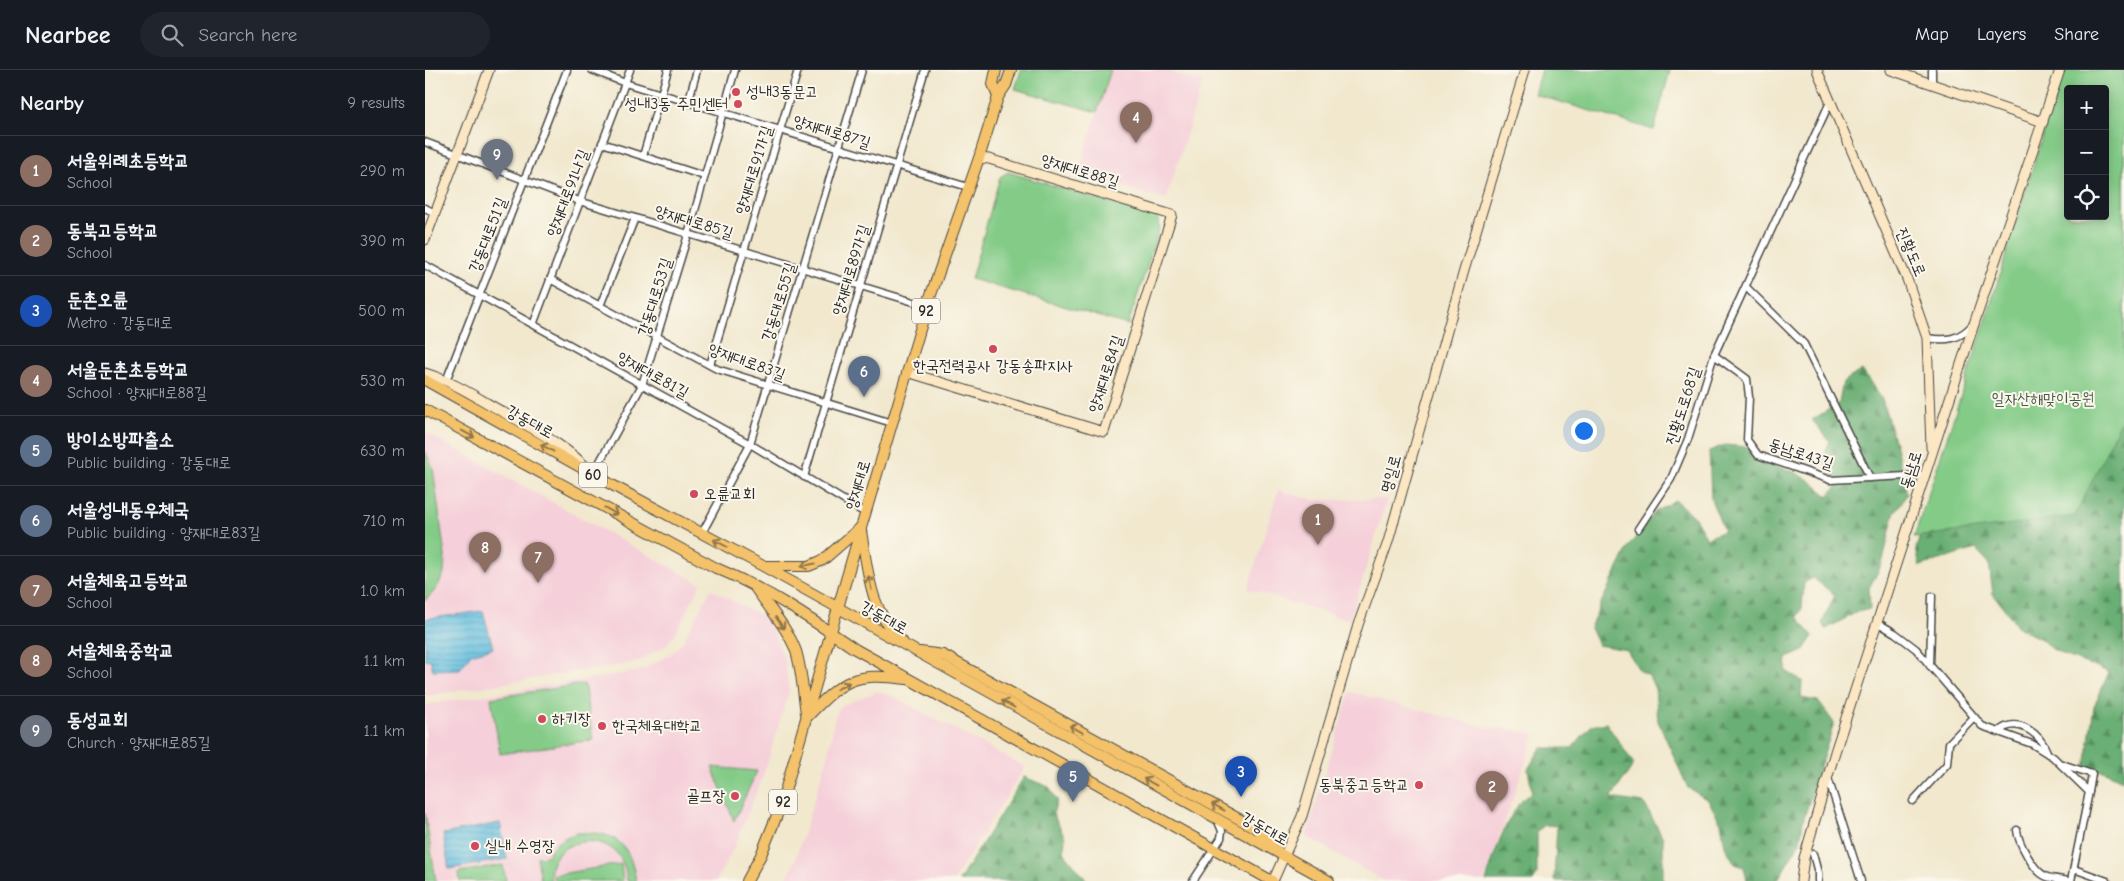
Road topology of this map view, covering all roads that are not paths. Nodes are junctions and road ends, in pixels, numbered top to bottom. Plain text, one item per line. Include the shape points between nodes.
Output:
1 (489, 70) edge
2 (567, 70) edge
3 (592, 70) edge
4 (630, 70) edge
5 (668, 70) edge
6 (697, 70) edge
7 (735, 70) edge
8 (798, 70) edge
9 (862, 70) edge
10 (925, 70) edge
11 (996, 70) edge
12 (1011, 70) edge
13 (1525, 70) edge
14 (1818, 70) edge
15 (1891, 70) edge
16 (1933, 70) edge
17 (2060, 70) edge
18 (625, 83) junction
19 (1933, 83) junction
20 (660, 94) junction
21 (997, 97) junction
22 (688, 102) junction
23 (1830, 102) junction
24 (722, 113) junction
25 (2043, 122) junction
26 (780, 130) junction
27 (425, 142) edge
28 (602, 143) junction
29 (838, 148) junction
30 (456, 154) junction
31 (643, 156) junction
32 (979, 158) junction
33 (896, 165) junction
34 (705, 176) junction
35 (523, 180) junction
36 (968, 187) junction
37 (579, 201) junction
38 (425, 208) edge
39 (435, 213) junction
40 (1172, 215) joint
41 (635, 218) junction
42 (688, 235) junction
43 (425, 240) edge
44 (743, 251) junction
45 (425, 265) edge
46 (803, 269) junction
47 (550, 280) junction
48 (861, 286) junction
49 (1746, 287) junction
50 (479, 296) junction
51 (600, 306) junction
52 (927, 306) junction
53 (1975, 321) junction
54 (533, 326) junction
55 (656, 337) junction
56 (1927, 338) junction
57 (1714, 355) junction
58 (710, 365) junction
59 (907, 372) junction
60 (425, 373) edge
61 (425, 380) edge
62 (446, 381) junction
63 (642, 385) junction
64 (768, 385) junction
65 (826, 404) junction
66 (425, 410) edge
67 (892, 423) junction
68 (750, 444) junction
69 (1931, 456) junction
70 (593, 474) junction
71 (1925, 475) junction
72 (804, 477) junction
73 (1870, 478) junction
74 (865, 512) junction
75 (861, 528) junction
76 (1638, 529) dead end
77 (701, 534) junction
78 (763, 566) junction
79 (752, 583) junction
80 (1932, 596) dead end
81 (838, 609) junction
82 (1878, 622) junction
83 (831, 632) junction
84 (914, 652) junction
85 (1930, 666) junction
86 (912, 680) junction
87 (1974, 717) junction
88 (807, 718) junction
89 (1998, 732) junction
90 (2048, 754) junction
91 (2059, 763) junction
92 (1828, 777) junction
93 (2089, 792) junction
94 (1913, 801) dead end
95 (1217, 819) junction
96 (2017, 830) dead end
97 (1213, 847) junction
98 (1813, 854) dead end
99 (1285, 857) junction
100 (2074, 869) junction
101 (747, 881) edge
102 (1193, 881) edge
103 (1272, 881) edge
104 (1329, 881) edge
105 (1801, 881) edge
106 (1817, 881) edge
107 (1861, 881) edge
108 (2070, 881) edge
109 (2107, 881) edge

1 - 30 main road
2 - 35 street, 강동대로51길
3 - 18 street, 양재대로87길
4 - 18 street, 양재대로91나길
5 - 20 street
6 - 22 street
7 - 24 street, 강동대로53길
8 - 26 street, 양재대로91가길
9 - 29 street, 강동대로55길
10 - 33 street, 양재대로89가길
11 - 21 main road, 양재대로 / 92 via 993,84
12 - 21 main road, 양재대로 / 92
13 - 99 main road, 명일로 via 1463,274 1388,542 1358,625 1302,816
14 - 23 main road, 진황도로
15 - 19 main road
16 - 19 street
17 - 25 main road, 동남로
18 - 20 street, 양재대로87길
18 - 28 street, 양재대로91나길
19 - 25 main road
20 - 22 street, 양재대로87길
20 - 31 street
21 - 32 main road, 양재대로 / 92
22 - 24 street, 양재대로87길
23 - 49 street, 진황도로68길
23 - 56 main road, 진황도로 via 1907,279
24 - 26 street, 양재대로87길
24 - 34 street, 강동대로53길
25 - 53 main road, 동남로
26 - 29 street, 양재대로87길
26 - 44 street, 양재대로91가길
27 - 30 street, 양재대로85길
28 - 31 street
28 - 37 street, 양재대로91나길
29 - 33 street, 양재대로87길
29 - 46 street, 강동대로55길
30 - 35 street, 양재대로85길
30 - 39 main road
31 - 34 street
32 - 36 main road, 양재대로 / 92
32 - 40 main road, 양재대로88길
33 - 36 street, 양재대로87길
33 - 48 street, 양재대로89가길
34 - 42 street, 강동대로53길
35 - 37 street, 양재대로85길
35 - 50 street, 강동대로51길
36 - 52 main road, 양재대로 / 92
37 - 41 street, 양재대로85길
37 - 47 street, 양재대로91나길
38 - 39 street
39 - 43 main road
40 - 59 main road, 양재대로84길 via 1103,432
41 - 42 street, 양재대로85길
41 - 51 street
42 - 44 street, 양재대로85길
42 - 55 street, 강동대로53길
44 - 46 street, 양재대로85길
44 - 58 street, 양재대로91가길
45 - 50 street, 양재대로81길
46 - 48 street, 양재대로85길
46 - 64 street, 강동대로55길
47 - 51 street, 양재대로83길
47 - 54 street, 양재대로91나길
48 - 52 street, 양재대로85길
48 - 65 street, 양재대로89가길
49 - 57 street, 진황도로68길
49 - 73 street via 1804,344
50 - 54 street, 양재대로81길
50 - 62 street, 강동대로51길
51 - 55 street, 양재대로83길
52 - 59 main road, 양재대로 / 92
53 - 56 street via 1960,337
53 - 69 main road, 동남로
54 - 63 street, 양재대로81길
55 - 58 street, 양재대로83길
55 - 63 street, 강동대로53길
56 - 69 main road, 진황도로
57 - 73 street, 동남로43길 via 1747,379 1747,440 1757,455 1830,480
57 - 76 street, 진황도로68길 via 1688,439 1671,479
58 - 64 street, 양재대로83길
59 - 67 main road, 양재대로 / 92
60 - 62 main road
70 -> 61 main road, 강동대로 / 60
62 - 70 main road via 575,455
63 - 68 street, 양재대로81길
63 - 70 street, 강동대로53길
64 - 65 street, 양재대로83길
64 - 68 street, 강동대로55길
65 - 67 street, 양재대로83길
65 - 72 street, 양재대로89가길
66 -> 79 main road, 60 via 716,568
67 - 74 main road, 양재대로 / 92
68 - 72 street, 양재대로81길
68 - 77 street, 강동대로55길
69 - 71 main road, 동남로
70 - 77 main road, 강동대로 / 60
71 - 73 street, 동남로43길
71 - 82 main road, 동남로
72 - 74 street, 양재대로81길
74 - 75 main road, 양재대로 / 92
75 -> 78 main road via 823,560 809,566
75 - 81 main road, 양재대로 / 92
84 -> 75 main road via 885,624 874,599
78 -> 77 main road, 강동대로 / 60
78 - 81 main road, 강동대로 / 60
79 - 83 main road, 60
79 -> 88 main road via 786,630 795,651
80 - 85 street
81 - 83 main road, 양재대로 / 92
81 - 84 main road, 강동대로 / 60
82 - 85 street via 1916,649
82 - 92 main road, 동남로
83 - 86 main road, 60
83 - 88 main road, 양재대로 / 92
95 -> 84 main road, 강동대로 / 60
99 -> 84 main road via 1257,828 943,655
85 - 87 street
88 -> 86 main road via 832,692 862,677
86 - 97 main road, 60
87 - 89 street via 1982,726
87 - 94 street via 1949,743 1947,764
88 - 101 main road, 양재대로 / 92 via 781,806
89 - 90 street
89 - 90 street via 2006,725 2017,725 2033,732 2044,743
90 - 91 street
91 - 93 street
91 - 93 street via 2091,774
92 - 105 main road, 동남로 via 1804,858
92 - 107 street
93 - 100 street
95 - 97 street via 1221,838
95 - 99 main road, 강동대로 / 60
96 - 108 street via 2024,852 2044,876
97 - 102 street
97 - 103 main road, 60
98 - 106 street
99 - 103 main road, 명일로
99 - 104 main road, 강동대로 / 60
100 - 108 street
100 - 109 street

